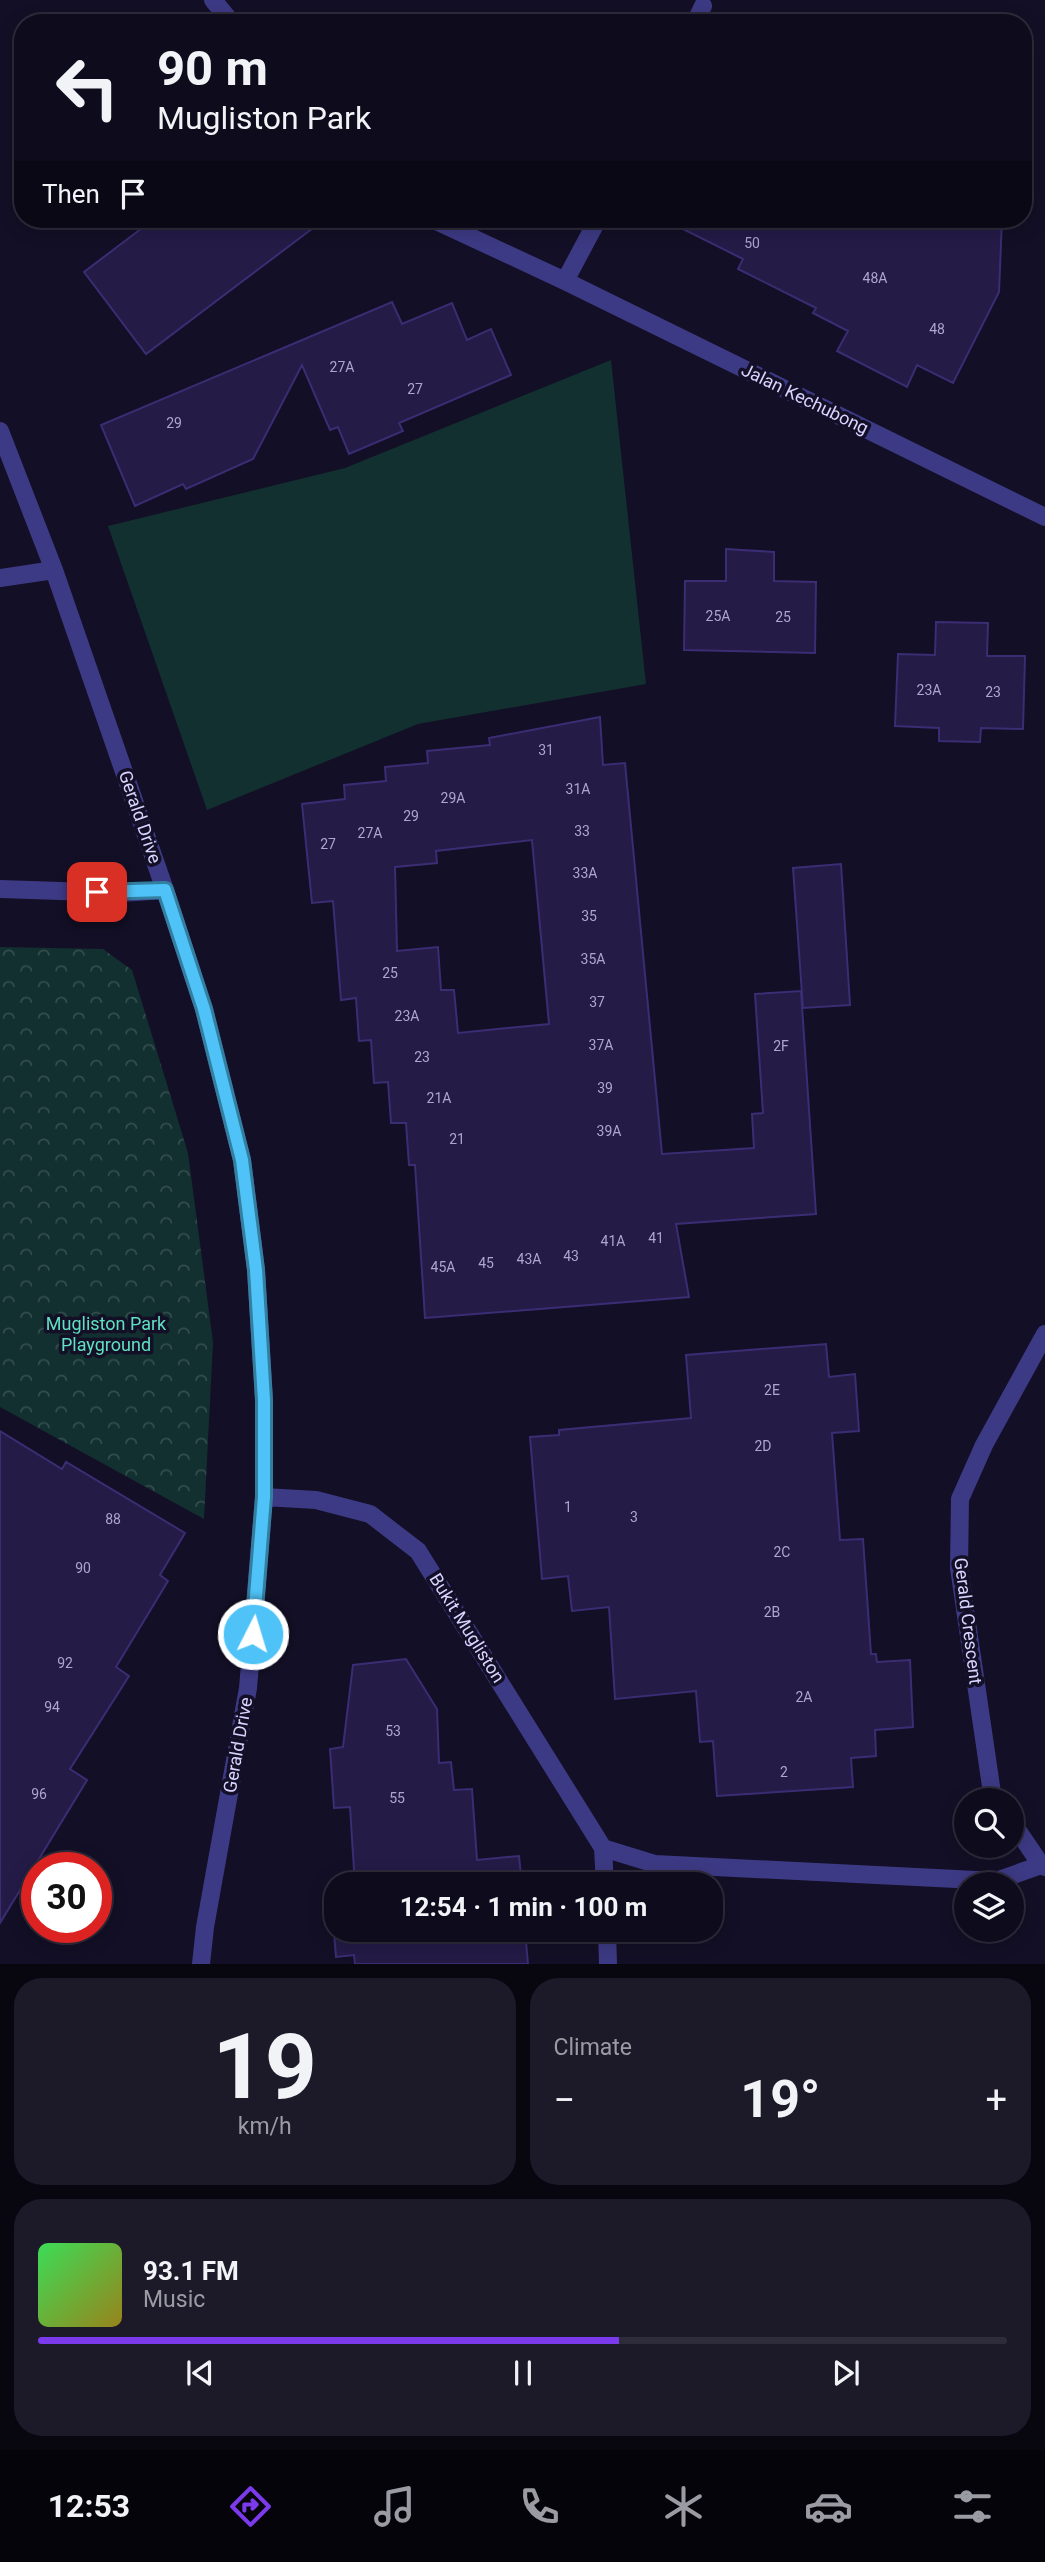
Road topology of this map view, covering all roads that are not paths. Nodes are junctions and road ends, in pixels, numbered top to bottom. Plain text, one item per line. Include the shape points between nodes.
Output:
1 (213, 0) edge
2 (703, 6) dead end
3 (225, 14) edge
4 (699, 14) edge
5 (451, 228) edge
6 (593, 228) edge
7 (565, 281) junction
8 (0, 431) edge
9 (1045, 517) edge
10 (54, 570) junction
11 (0, 578) edge
12 (0, 889) edge
13 (165, 890) junction
14 (1045, 1334) edge
15 (264, 1497) junction
16 (991, 1788) edge
17 (1024, 1839) edge
18 (603, 1848) junction
19 (1043, 1866) edge
20 (604, 1872) edge
21 (607, 1942) edge
22 (201, 1964) edge
23 (608, 1964) edge

1 - 3 street
2 - 4 street
5 - 7 street, Jalan Kechubong
6 - 7 street
7 - 9 street, Jalan Kechubong
8 - 10 street, Gerald Drive
10 - 11 street
10 - 13 street, Gerald Drive
12 - 13 street
13 - 15 street, Gerald Drive via 204,1009 242,1160 257,1283
14 - 16 street, Gerald Crescent via 960,1499 959,1568
15 - 18 street, Bukit Mugliston via 316,1500 370,1514 418,1551
15 - 22 street, Gerald Drive via 248,1688
17 - 19 street
18 - 19 street via 655,1864 996,1881
18 - 20 street, Bukit Mugliston
21 - 23 street

